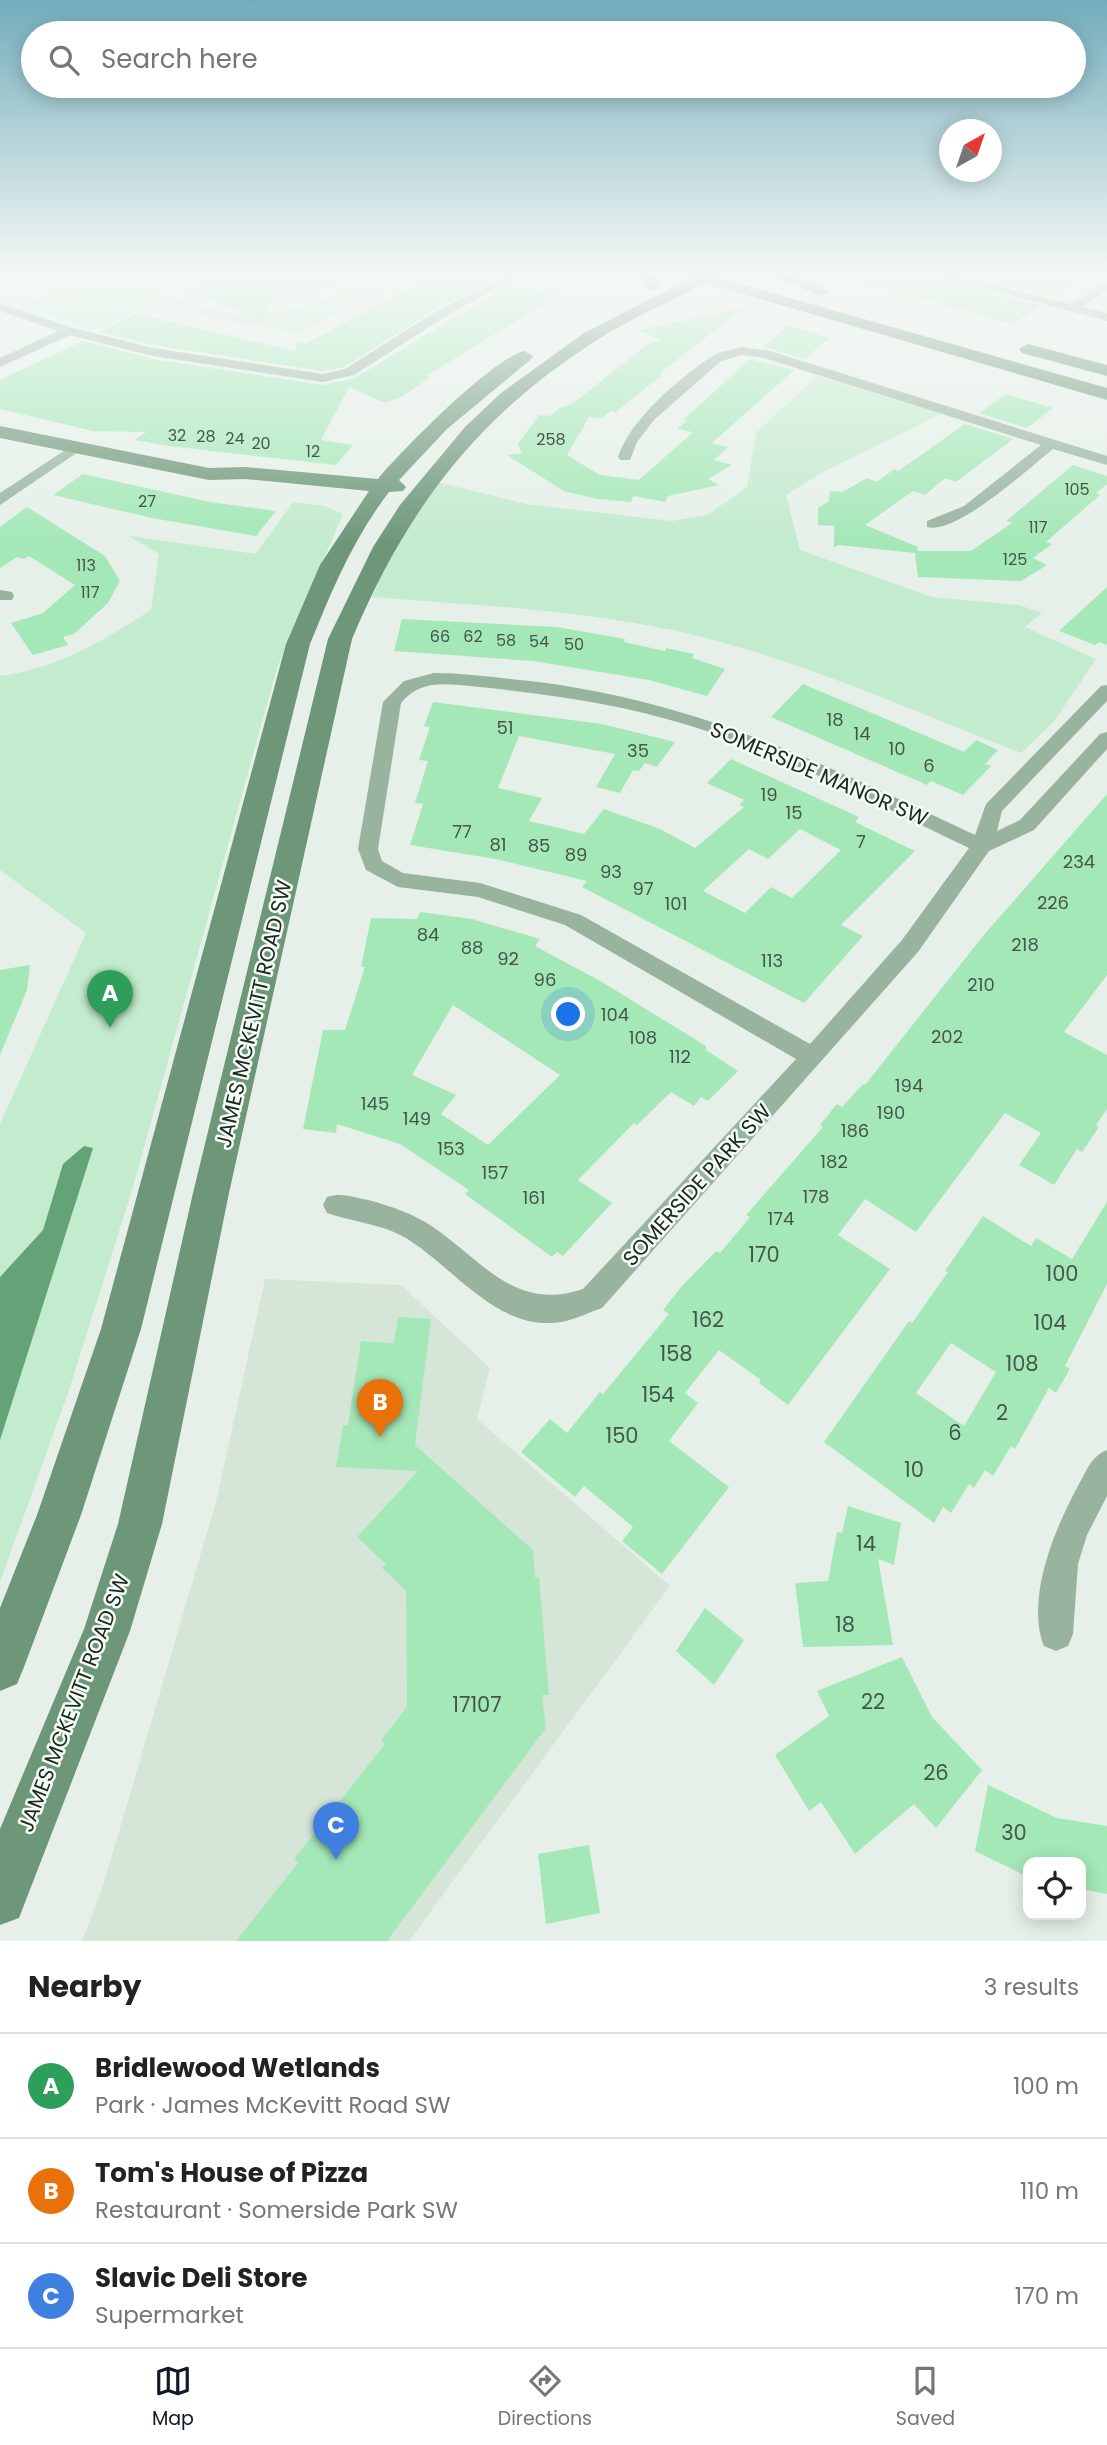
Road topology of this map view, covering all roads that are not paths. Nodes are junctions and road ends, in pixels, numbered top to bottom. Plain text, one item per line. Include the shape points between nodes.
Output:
1 (213, 363) edge
2 (364, 363) edge
3 (517, 363) edge
4 (555, 363) edge
5 (712, 363) edge
6 (794, 363) edge
7 (997, 363) edge
8 (1077, 363) edge
9 (1107, 371) edge
10 (1107, 394) edge
11 (0, 432) edge
12 (423, 438) junction
13 (1052, 443) junction
14 (73, 449) junction
15 (625, 457) dead end
16 (1107, 461) edge
17 (209, 474) junction
18 (336, 483) junction
19 (395, 494) junction
20 (0, 500) edge
21 (932, 524) dead end
22 (1107, 690) edge
23 (1064, 733) junction
24 (1104, 747) edge
25 (982, 846) junction
26 (814, 1057) junction
27 (336, 1205) dead end
28 (1107, 1465) edge
29 (1056, 1634) dead end
30 (0, 1667) edge
31 (0, 1899) edge

1 - 2 street via 330,378
3 - 12 main road, JAMES MCKEVITT ROAD SW
4 - 19 main road, JAMES MCKEVITT ROAD SW
5 - 15 street via 649,417
6 - 13 street
7 - 10 main road
8 - 9 main road
11 - 14 main road
12 - 18 main road
12 - 19 main road, JAMES MCKEVITT ROAD SW
13 - 16 street
13 - 21 street via 969,509
14 - 17 main road
14 - 20 street
17 - 18 main road via 245,473
17 - 19 main road via 227,484
18 - 19 main road
19 - 30 main road, JAMES MCKEVITT ROAD SW via 330,568 298,644 121,1329 59,1515
19 - 31 main road, JAMES MCKEVITT ROAD SW via 373,563 340,639 211,1193 140,1524 107,1631
22 - 23 street, SOMERSIDE PARK SW
23 - 24 street
23 - 25 street, SOMERSIDE PARK SW via 993,809
24 - 25 street, SOMERSIDE PARK SW via 1027,825
25 - 26 street, SOMERSIDE PARK SW via 910,946
25 - 26 street, SOMERSIDE MANOR SW via 792,757 646,707 527,685 447,679 419,682 396,696 368,849 378,870 398,880 480,890 573,920
26 - 27 street, SOMERSIDE PARK SW via 604,1288 574,1307 545,1311 516,1305 422,1234 393,1218
28 - 29 street via 1069,1535 1055,1592

